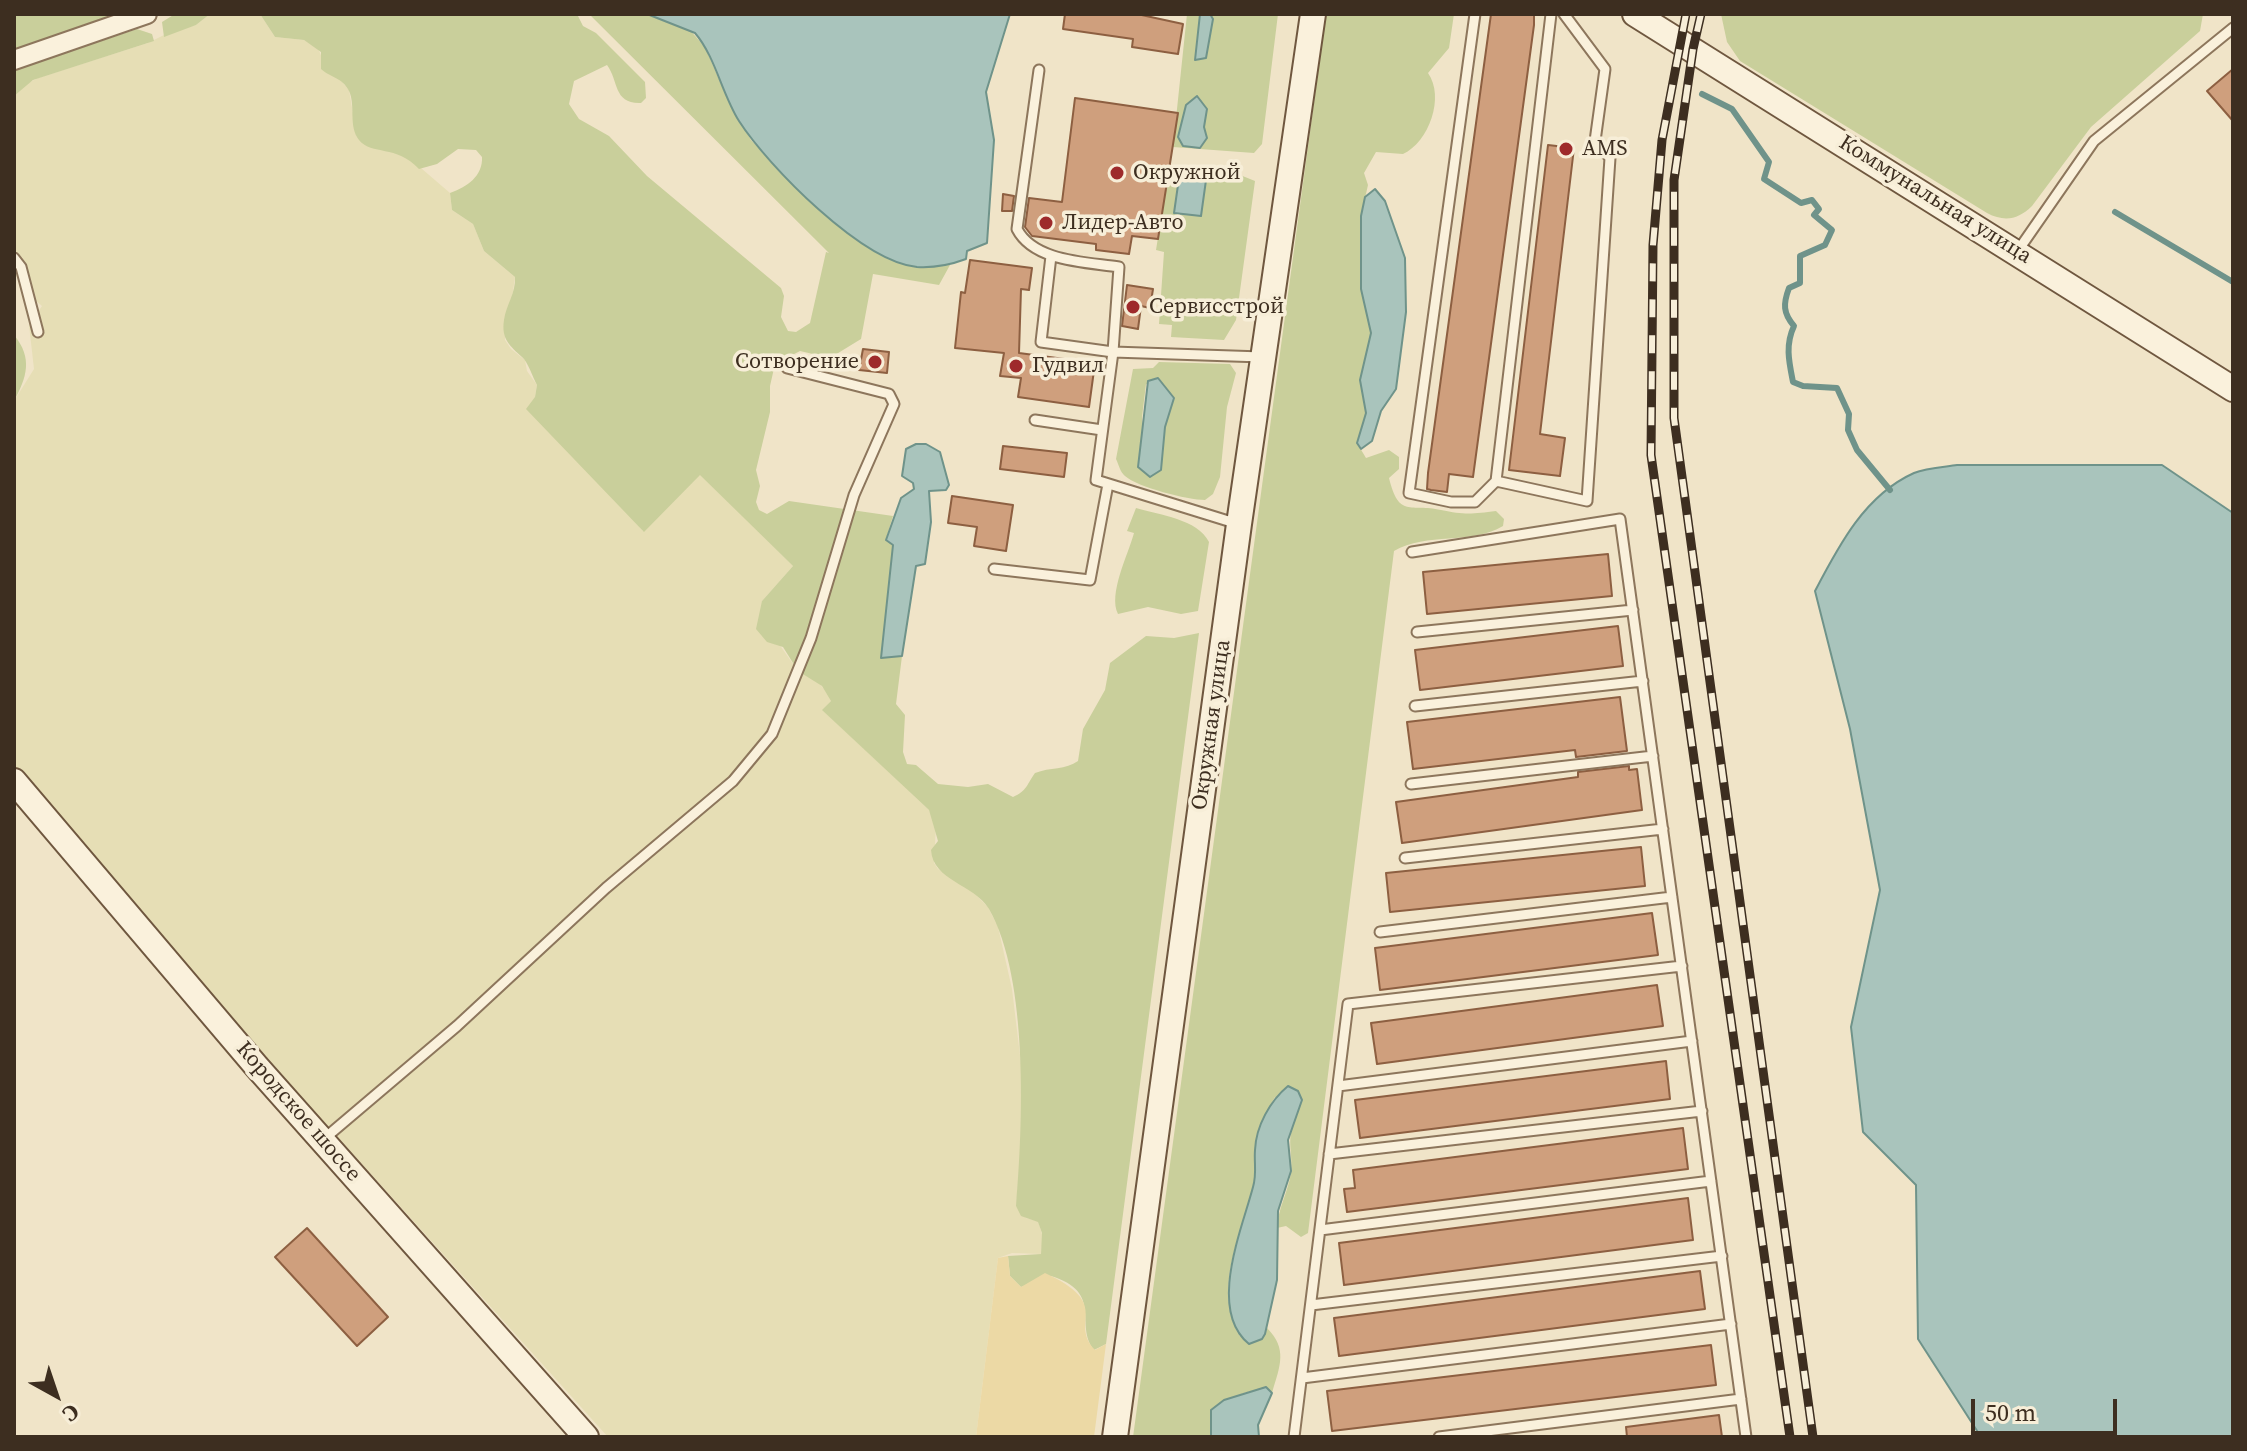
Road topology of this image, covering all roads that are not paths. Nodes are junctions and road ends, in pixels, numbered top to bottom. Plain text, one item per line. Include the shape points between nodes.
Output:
1 (147, 14) edge
2 (1313, 14) edge
3 (1475, 14) edge
4 (1551, 14) edge
5 (1564, 14) edge
6 (1635, 14) edge
7 (2233, 28) edge
8 (14, 60) edge
9 (1039, 70) dead end
10 (2017, 252) junction
11 (1051, 256) junction
12 (14, 258) edge
13 (38, 332) dead end
14 (1113, 352) junction
15 (1262, 357) junction
16 (787, 368) dead end
17 (2233, 389) edge
18 (1035, 420) dead end
19 (1102, 430) junction
20 (1496, 481) junction
21 (1108, 484) junction
22 (1239, 524) junction
23 (1412, 552) dead end
24 (994, 569) dead end
25 (1633, 610) junction
26 (1417, 632) dead end
27 (1643, 681) junction
28 (1415, 706) dead end
29 (1653, 756) junction
30 (14, 781) edge
31 (1411, 784) dead end
32 (1663, 829) junction
33 (1405, 858) dead end
34 (1672, 897) junction
35 (1380, 932) dead end
36 (1682, 966) junction
37 (1692, 1041) junction
38 (1338, 1086) junction
39 (1702, 1111) junction
40 (322, 1140) junction
41 (1329, 1154) junction
42 (1711, 1181) junction
43 (1320, 1230) junction
44 (1722, 1256) junction
45 (1311, 1305) junction
46 (1731, 1324) junction
47 (1302, 1378) junction
48 (1741, 1399) junction
49 (586, 1437) edge
50 (1115, 1437) edge
51 (1294, 1437) edge
52 (1439, 1437) edge
53 (1746, 1437) edge

1 - 8 street
2 - 15 main road, Окружная улица
3 - 20 lane via 1409,493 1475,502
4 - 20 lane
5 - 20 lane via 1605,69 1595,141 1610,158 1587,501
6 - 10 main road, Коммунальная улица
7 - 10 lane via 2094,141
9 - 11 lane via 1017,229
10 - 17 main road, Коммунальная улица
11 - 14 lane via 1119,267
11 - 14 lane via 1041,342
12 - 13 lane
14 - 15 lane
14 - 19 lane
15 - 22 main road, Окружная улица
16 - 40 lane via 889,394 894,404 854,495 811,638 772,734 733,781
18 - 19 lane
19 - 21 lane via 1096,480
21 - 22 lane
21 - 24 lane via 1090,580
22 - 50 main road, Окружная улица
23 - 25 lane via 1620,519
25 - 26 lane
25 - 27 lane
27 - 28 lane
27 - 29 lane
29 - 31 lane
29 - 32 lane
30 - 40 main road, Кородское шоссе
32 - 33 lane
32 - 34 lane
34 - 35 lane
34 - 36 lane
36 - 37 lane
36 - 38 lane via 1348,1004
37 - 38 lane
37 - 39 lane
38 - 41 lane
39 - 41 lane
39 - 42 lane
40 - 49 main road, Кородское шоссе
41 - 43 lane
42 - 43 lane
42 - 44 lane
43 - 45 lane
44 - 45 lane
44 - 46 lane
45 - 47 lane
46 - 47 lane
46 - 48 lane
47 - 51 lane
48 - 52 lane
48 - 53 lane

